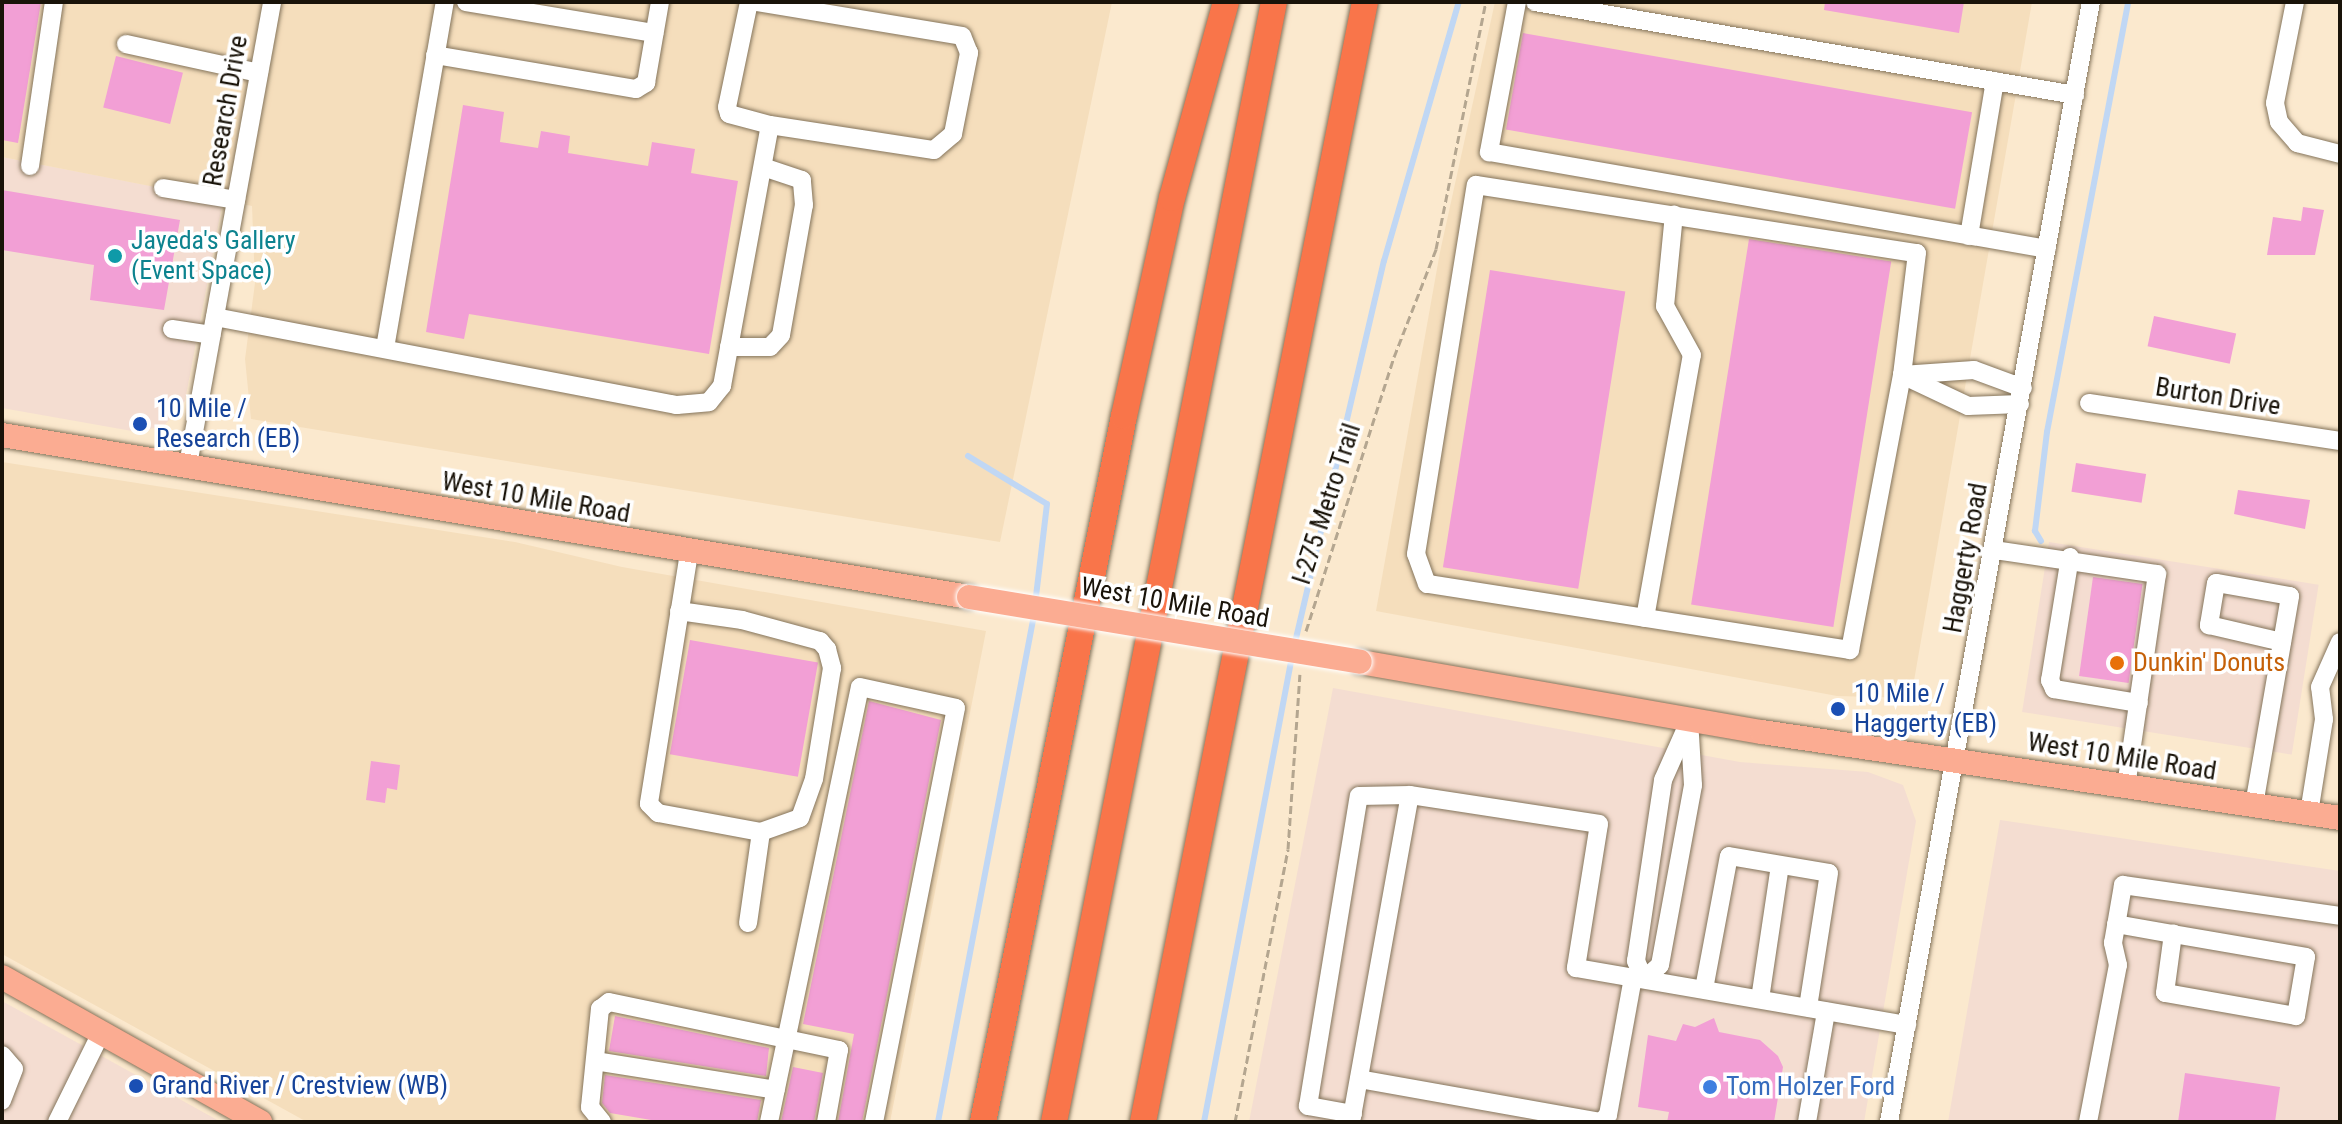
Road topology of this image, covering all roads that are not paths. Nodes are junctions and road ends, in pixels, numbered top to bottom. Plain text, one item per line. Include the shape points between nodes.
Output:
1 (54, 2) edge
2 (272, 2) edge
3 (445, 2) edge
4 (466, 2) edge
5 (660, 2) edge
6 (749, 2) edge
7 (756, 2) edge
8 (1226, 2) edge
9 (1274, 2) edge
10 (1365, 2) edge
11 (1517, 2) edge
12 (1535, 2) edge
13 (2091, 2) edge
14 (2295, 2) edge
15 (654, 33) junction
16 (126, 44) dead end
17 (435, 55) junction
18 (259, 73) junction
19 (1995, 81) junction
20 (2075, 95) junction
21 (770, 125) junction
22 (2340, 154) edge
23 (30, 166) dead end
24 (763, 167) junction
25 (163, 188) dead end
26 (236, 200) junction
27 (1674, 214) junction
28 (1969, 236) junction
29 (2047, 249) junction
30 (213, 326) junction
31 (172, 329) dead end
32 (729, 347) junction
33 (385, 348) junction
34 (1902, 375) junction
35 (2021, 396) junction
36 (2089, 403) dead end
37 (2, 435) edge
38 (2340, 441) edge
39 (188, 465) junction
40 (1994, 550) junction
41 (689, 553) junction
42 (2070, 557) junction
43 (679, 611) junction
44 (1645, 618) junction
45 (2282, 642) junction
46 (2340, 642) edge
47 (2139, 703) junction
48 (1689, 720) junction
49 (2332, 720) edge
50 (1957, 760) junction
51 (2126, 786) junction
52 (1410, 795) junction
53 (2254, 805) junction
54 (2309, 813) junction
55 (2340, 818) edge
56 (761, 832) junction
57 (1780, 865) junction
58 (2340, 916) edge
59 (748, 923) dead end
60 (2116, 924) junction
61 (2173, 934) junction
62 (2, 977) edge
63 (1639, 978) junction
64 (1704, 989) junction
65 (1760, 999) junction
66 (1808, 1007) junction
67 (1826, 1012) junction
68 (1907, 1025) junction
69 (101, 1033) junction
70 (787, 1038) junction
71 (2, 1055) edge
72 (595, 1061) junction
73 (1359, 1079) junction
74 (776, 1090) junction
75 (2, 1101) edge
76 (1306, 1114) edge
77 (1352, 1118) edge
78 (57, 1122) edge
79 (260, 1122) edge
80 (602, 1122) edge
81 (769, 1122) edge
82 (826, 1122) edge
83 (874, 1122) edge
84 (983, 1122) edge
85 (1054, 1122) edge
86 (1143, 1122) edge
87 (1601, 1122) edge
88 (1807, 1122) edge
89 (1889, 1122) edge
90 (2088, 1122) edge

1 - 23 street
2 - 18 street, Research Drive
3 - 17 street
4 - 15 street
5 - 15 street
6 - 21 street via 727,107 729,114
7 - 21 street via 962,36 969,43 953,134 934,150
8 - 84 highway via 1172,198 1134,370
9 - 85 highway
10 - 86 highway
11 - 28 street via 1489,152
12 - 19 street
13 - 20 street, Haggerty Road
14 - 22 street via 2275,103 2279,122 2297,143
15 - 17 street via 646,83 636,89
16 - 18 street
17 - 33 street
18 - 26 street, Research Drive
19 - 20 street
19 - 28 street
20 - 29 street, Haggerty Road
21 - 24 street
24 - 32 street
24 - 32 street via 802,180 804,205 781,335 770,347
25 - 26 street
26 - 30 street, Research Drive
27 - 34 street via 1917,253
27 - 44 street via 1665,306 1692,355
27 - 44 street via 1476,185 1416,554 1427,584
28 - 29 street
29 - 35 street, Haggerty Road
30 - 31 street
30 - 33 street
30 - 39 street, Research Drive
32 - 33 street via 722,386 709,402 677,405
34 - 35 street via 1974,370
34 - 35 street via 1968,406
34 - 44 street via 1850,650
35 - 40 street, Haggerty Road
36 - 38 street, Burton Drive
37 - 39 main road, West 10 Mile Road
39 - 41 main road, West 10 Mile Road
40 - 42 street
40 - 50 street, Haggerty Road
41 - 43 street
41 - 48 main road, West 10 Mile Road, bridge
42 - 47 street via 2157,574
42 - 47 street via 2050,680 2054,689
43 - 56 street via 652,811
43 - 56 street via 742,620 820,641 827,649 832,668 814,779 800,818
45 - 45 street via 2290,596 2216,583 2206,619 2215,630
45 - 53 street
46 - 49 street via 2320,687
47 - 51 street
48 - 50 main road, West 10 Mile Road
48 - 63 street via 1663,780 1636,961
48 - 63 street via 1693,785 1660,965
49 - 54 street
50 - 51 main road, West 10 Mile Road
50 - 68 street, Haggerty Road
51 - 53 main road, West 10 Mile Road
52 - 63 street via 1599,824 1576,968
52 - 73 street
52 - 76 street via 1359,796
53 - 54 main road, West 10 Mile Road
54 - 55 main road, West 10 Mile Road
56 - 59 street
57 - 64 street via 1729,856
57 - 65 street
57 - 66 street via 1829,873
58 - 60 street via 2123,885
60 - 61 street
60 - 90 street via 2118,965
61 - 61 street via 2306,957 2296,1016 2165,993
62 - 69 main road
63 - 64 street
63 - 87 street via 1608,1115
64 - 65 street
65 - 66 street
66 - 67 street
67 - 68 street
67 - 88 street
68 - 89 street, Haggerty Road
69 - 78 street
69 - 79 main road
70 - 72 street via 609,1002 600,1009
70 - 74 street
70 - 82 street via 839,1050
70 - 83 street via 860,687 956,708
71 - 75 street via 14,1069
72 - 74 street
72 - 80 street via 590,1107
73 - 77 street
73 - 87 street
74 - 81 street
76 - 77 street

